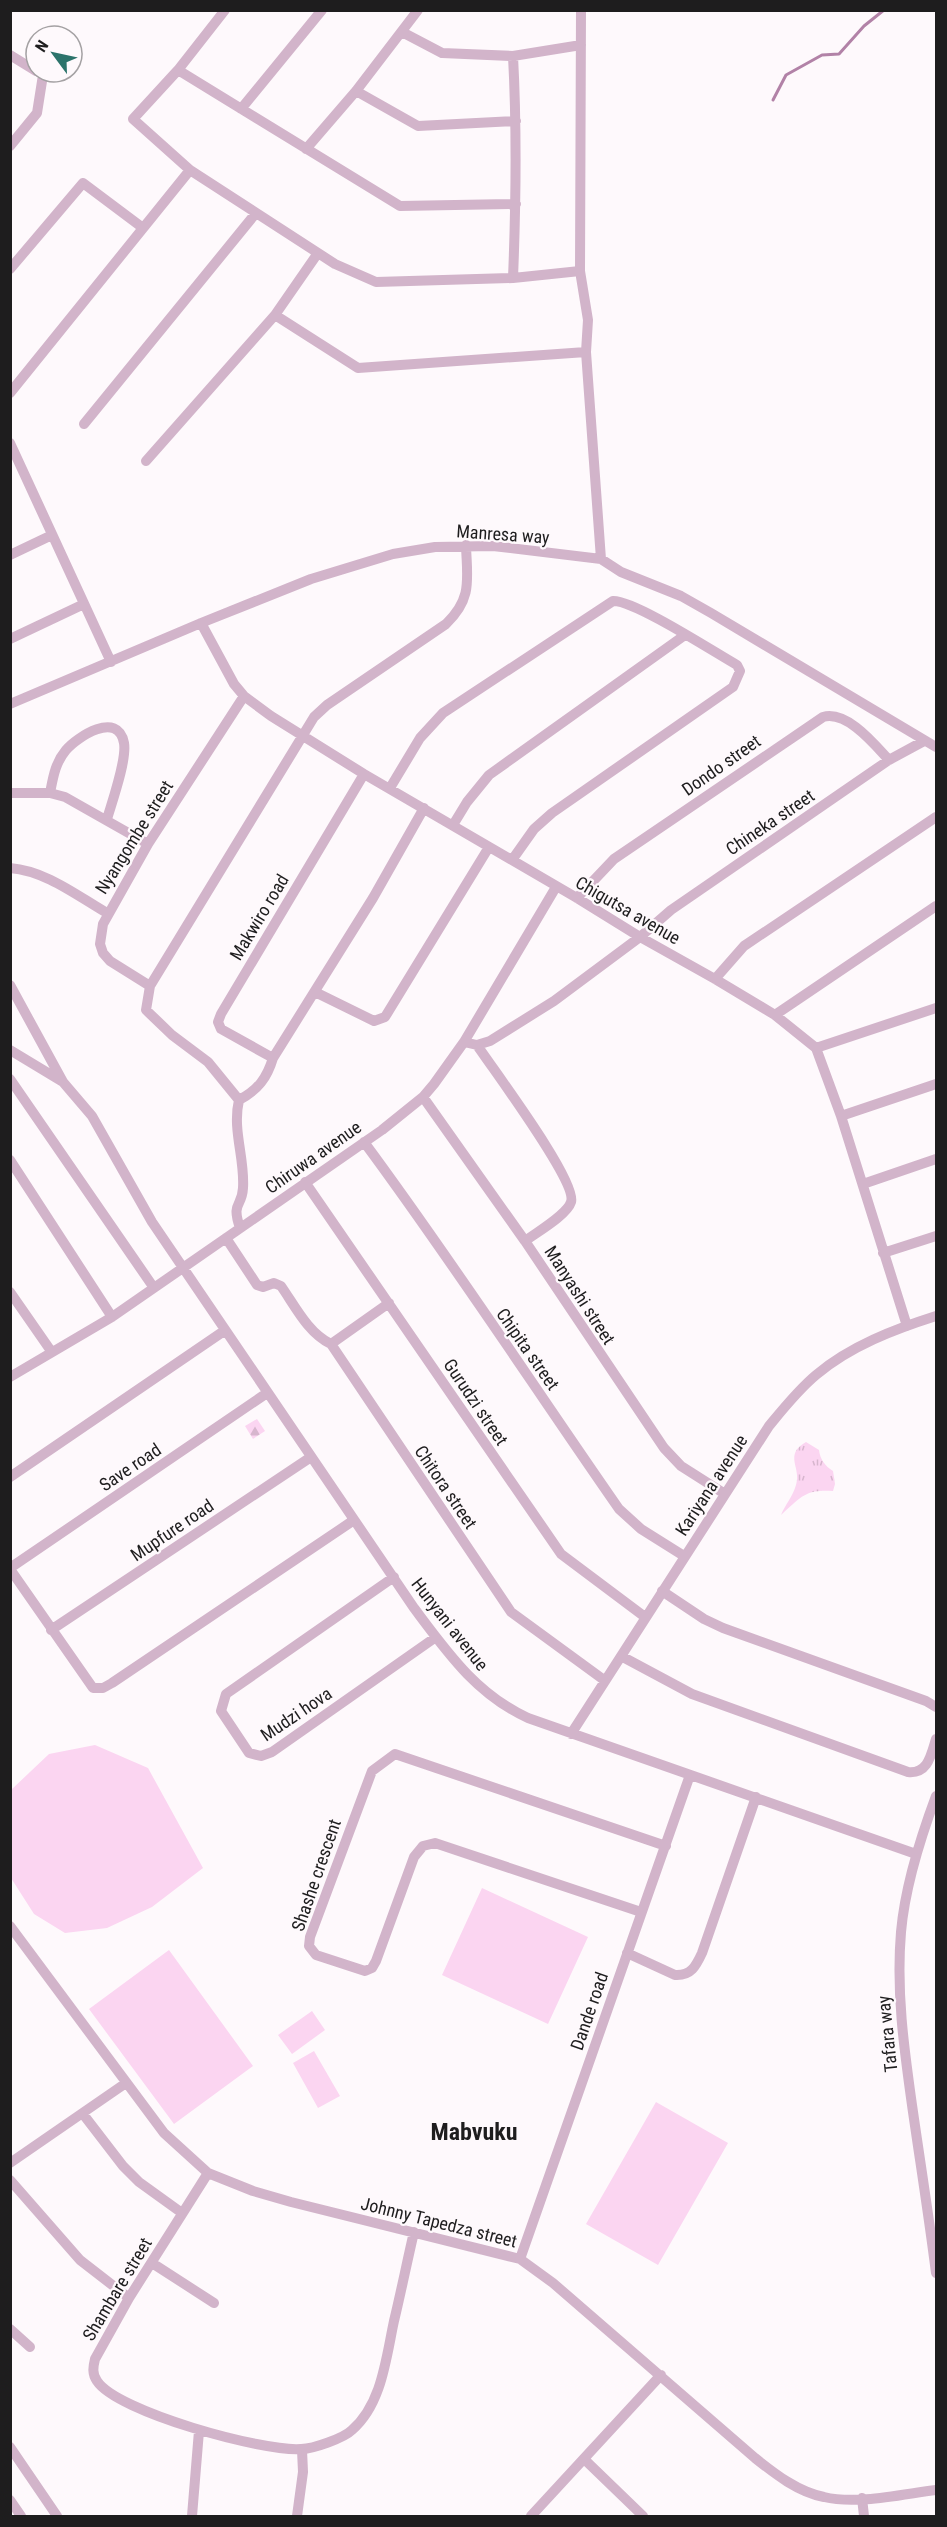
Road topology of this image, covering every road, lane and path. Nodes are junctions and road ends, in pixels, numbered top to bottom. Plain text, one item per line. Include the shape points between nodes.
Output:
1 (225, 10) edge
2 (322, 10) edge
3 (418, 10) edge
4 (581, 10) edge
5 (402, 32) junction
6 (581, 45) junction
7 (10, 56) edge
8 (513, 56) junction
9 (24, 64) edge
10 (178, 70) junction
11 (42, 84) edge
12 (356, 91) junction
13 (241, 109) junction
14 (516, 121) junction
15 (10, 146) edge
16 (306, 149) junction
17 (190, 170) junction
18 (516, 204) junction
19 (256, 213) junction
20 (143, 228) junction
21 (318, 253) junction
22 (10, 269) edge
23 (580, 272) junction
24 (513, 278) junction
25 (276, 315) junction
26 (586, 352) junction
27 (10, 393) edge
28 (84, 424) dead end
29 (10, 443) edge
30 (146, 461) dead end
31 (23, 470) junction
32 (10, 475) edge
33 (52, 535) junction
34 (466, 545) junction
35 (10, 555) edge
36 (601, 559) junction
37 (84, 604) junction
38 (201, 623) junction
39 (685, 636) junction
40 (10, 639) edge
41 (111, 662) junction
42 (244, 696) junction
43 (10, 704) edge
44 (301, 735) junction
45 (924, 741) junction
46 (936, 747) edge
47 (890, 760) junction
48 (364, 774) junction
49 (390, 788) junction
50 (10, 793) edge
51 (50, 793) junction
52 (424, 808) junction
53 (936, 817) edge
54 (107, 819) junction
55 (453, 825) junction
56 (148, 844) junction
57 (489, 847) junction
58 (512, 860) junction
59 (10, 868) edge
60 (556, 887) junction
61 (577, 898) junction
62 (936, 906) edge
63 (106, 914) junction
64 (640, 937) junction
65 (715, 979) junction
66 (10, 985) edge
67 (150, 986) junction
68 (315, 992) junction
69 (936, 1008) edge
70 (775, 1015) junction
71 (464, 1042) junction
72 (477, 1045) junction
73 (816, 1047) junction
74 (10, 1050) edge
75 (273, 1058) junction
76 (10, 1079) edge
77 (63, 1082) junction
78 (936, 1084) edge
79 (423, 1097) junction
80 (240, 1100) junction
81 (841, 1116) junction
82 (364, 1142) junction
83 (936, 1159) edge
84 (10, 1160) edge
85 (305, 1182) junction
86 (863, 1184) junction
87 (240, 1228) junction
88 (936, 1236) edge
89 (226, 1238) junction
90 (525, 1241) junction
91 (883, 1253) junction
92 (184, 1267) junction
93 (154, 1288) junction
94 (10, 1292) edge
95 (389, 1303) junction
96 (936, 1316) edge
97 (112, 1317) junction
98 (907, 1326) junction
99 (224, 1331) junction
100 (331, 1344) junction
101 (51, 1351) junction
102 (10, 1377) edge
103 (267, 1393) junction
104 (311, 1457) junction
105 (10, 1477) edge
106 (725, 1494) junction
107 (354, 1520) junction
108 (684, 1556) junction
109 (10, 1568) edge
110 (394, 1577) junction
111 (662, 1592) junction
112 (645, 1617) junction
113 (51, 1630) junction
114 (436, 1637) junction
115 (621, 1656) junction
116 (604, 1680) junction
117 (936, 1707) edge
118 (571, 1734) junction
119 (936, 1739) edge
120 (690, 1775) junction
121 (936, 1796) edge
122 (756, 1797) junction
123 (666, 1846) junction
124 (916, 1854) junction
125 (641, 1912) junction
126 (10, 1926) edge
127 (627, 1953) junction
128 (126, 2083) junction
129 (83, 2114) junction
130 (10, 2163) edge
131 (208, 2173) junction
132 (10, 2180) edge
133 (182, 2213) junction
134 (414, 2232) junction
135 (520, 2259) junction
136 (152, 2263) junction
137 (936, 2273) edge
138 (129, 2298) junction
139 (214, 2303) dead end
140 (10, 2329) edge
141 (30, 2347) dead end
142 (661, 2375) junction
143 (199, 2431) junction
144 (10, 2447) edge
145 (302, 2450) junction
146 (584, 2459) junction
147 (936, 2490) edge
148 (862, 2498) junction
149 (10, 2500) edge
150 (21, 2517) edge
151 (57, 2517) edge
152 (192, 2517) edge
153 (297, 2517) edge
154 (531, 2517) edge
155 (643, 2517) edge
156 (864, 2517) edge

1 - 10 street
2 - 13 street
3 - 5 street
4 - 6 street
5 - 8 street via 442,53
5 - 12 street
6 - 8 street
6 - 23 street
7 - 9 street
8 - 14 street
10 - 13 street
10 - 17 street via 133,119
11 - 15 street via 37,113
12 - 14 street via 418,126
12 - 16 street
13 - 16 street
14 - 18 street
16 - 18 street via 400,206
17 - 19 street
17 - 20 street
18 - 24 street
19 - 21 street
19 - 28 street
20 - 22 street via 83,183
20 - 27 street
21 - 24 street via 376,282
21 - 25 street
23 - 24 street
23 - 26 street via 588,320
25 - 26 street via 358,368
25 - 30 street
26 - 36 street
29 - 31 street
31 - 32 street
31 - 33 street
33 - 35 street
33 - 37 street
34 - 36 street, Manresa way
34 - 38 street, Manresa way via 408,551 338,569
34 - 44 street via 468,590 455,615 327,705
36 - 45 street, Manresa way via 621,572 681,596
37 - 40 street
37 - 41 street
38 - 41 street, Manresa way
38 - 42 street, Chigutsa avenue
39 - 49 street via 649,614 621,602 609,603 442,713 420,738
39 - 55 street via 489,775
39 - 58 street via 737,665 740,671 735,684 547,817
41 - 43 street, Manresa way
42 - 44 street, Chigutsa avenue
42 - 56 street, Nyangombe street
44 - 48 street, Chigutsa avenue
44 - 67 street
45 - 46 street, Manresa way
45 - 47 street, Chineka street
47 - 61 street, Dondo street via 858,729 836,716 823,717 614,859
47 - 64 street, Chineka street via 671,910
48 - 49 street, Chigutsa avenue
48 - 75 street, Makwiro road via 218,1022 221,1029
49 - 52 street, Chigutsa avenue
50 - 51 street
51 - 54 street
51 - 54 street via 54,770 65,752 93,729 107,726 118,732 124,742
52 - 55 street, Chigutsa avenue
52 - 68 street
53 - 65 street via 744,946
54 - 56 street
55 - 57 street, Chigutsa avenue
56 - 63 street, Nyangombe street
57 - 58 street, Chigutsa avenue
57 - 68 street via 384,1018 374,1021
58 - 60 street, Chigutsa avenue
59 - 63 street via 44,876
60 - 61 street, Chigutsa avenue
60 - 71 street, Chiruwa avenue
61 - 64 street, Chigutsa avenue
62 - 70 street
63 - 67 street, Nyangombe street via 100,934 104,953 110,961
64 - 65 street, Chigutsa avenue
64 - 72 street, Chineka street via 554,1001
65 - 70 street, Chigutsa avenue
66 - 77 street
67 - 80 street via 146,1010 208,1062
68 - 75 street
69 - 73 street
70 - 73 street, Chigutsa avenue
71 - 72 street
71 - 79 street, Chiruwa avenue
72 - 90 street via 551,1155 571,1193 566,1211
73 - 81 street
74 - 77 street
75 - 80 street via 269,1073
76 - 93 street
77 - 92 street, Hunyani avenue via 92,1116 152,1222
78 - 81 street
79 - 82 street, Chiruwa avenue
79 - 90 street, Manyashi street
80 - 87 street via 237,1137 243,1192 235,1214
81 - 86 street
82 - 85 street, Chiruwa avenue
82 - 108 street, Chipita street via 429,1229 619,1509 641,1529
83 - 86 street
84 - 97 street
85 - 87 street, Chiruwa avenue
85 - 95 street, Gurudzi street
86 - 91 street
87 - 89 street, Chiruwa avenue
88 - 91 street
89 - 92 street, Chiruwa avenue
89 - 100 street, Chitora street via 257,1285 281,1286 308,1325 321,1340
90 - 106 street, Manyashi street via 664,1448 681,1466
91 - 98 street
92 - 93 street, Chiruwa avenue
92 - 99 street, Hunyani avenue
93 - 97 street, Chiruwa avenue
94 - 101 street
95 - 100 street
95 - 112 street, Gurudzi street via 561,1554
96 - 98 street, Kariyana avenue
97 - 101 street, Chiruwa avenue
98 - 106 street, Kariyana avenue via 848,1353 810,1380 769,1426
99 - 103 street, Hunyani avenue
99 - 105 street
100 - 116 street, Chitora street via 511,1612
101 - 102 street, Chiruwa avenue
103 - 104 street, Hunyani avenue
103 - 109 street, Save road
104 - 107 street, Hunyani avenue
104 - 113 street, Mupfure road
106 - 108 street, Kariyana avenue
107 - 110 street, Hunyani avenue
107 - 113 street via 98,1689 93,1688
108 - 111 street, Kariyana avenue
109 - 113 street
110 - 114 street, Hunyani avenue
110 - 114 street, Mudzi hova via 225,1694 221,1711 249,1753 261,1756 272,1752
111 - 112 street, Kariyana avenue
111 - 117 street via 723,1628
112 - 115 street, Kariyana avenue
114 - 118 street, Hunyani avenue via 455,1663 486,1693 513,1711
115 - 116 street, Kariyana avenue
115 - 119 street via 692,1694 908,1772 919,1772 927,1766
116 - 118 street, Kariyana avenue
118 - 120 street, Hunyani avenue
120 - 122 street, Hunyani avenue
120 - 123 street, Dande road
121 - 124 street, Tafara way
122 - 124 street, Hunyani avenue
122 - 127 street via 693,1970 675,1976
123 - 125 street, Dande road
123 - 125 street, Shashe crescent via 395,1754 372,1771 309,1946 316,1955 365,1971 372,1968 414,1857 423,1846 435,1843
124 - 137 street, Tafara way via 904,1903 899,2005
125 - 127 street, Dande road
126 - 128 street, Johnny Tapedza street
127 - 135 street, Dande road
128 - 129 street
128 - 131 street, Johnny Tapedza street via 170,2139
129 - 130 street
129 - 133 street via 123,2166
131 - 133 street, Shambare street
131 - 134 street, Johnny Tapedza street via 253,2191
132 - 138 street via 80,2260
133 - 136 street, Shambare street
134 - 135 street, Johnny Tapedza street
134 - 145 street, Shambare street via 381,2381 370,2408 345,2436
135 - 142 street, Johnny Tapedza street
136 - 138 street, Shambare street
136 - 139 street
138 - 143 street, Shambare street via 95,2359 95,2378 126,2402
140 - 141 street
142 - 146 street
142 - 148 street, Johnny Tapedza street via 778,2476 825,2498
143 - 145 street, Shambare street
143 - 152 street
144 - 151 street
145 - 153 street via 303,2481
146 - 154 street
146 - 155 street
147 - 148 street, Johnny Tapedza street
148 - 156 street
149 - 150 street

